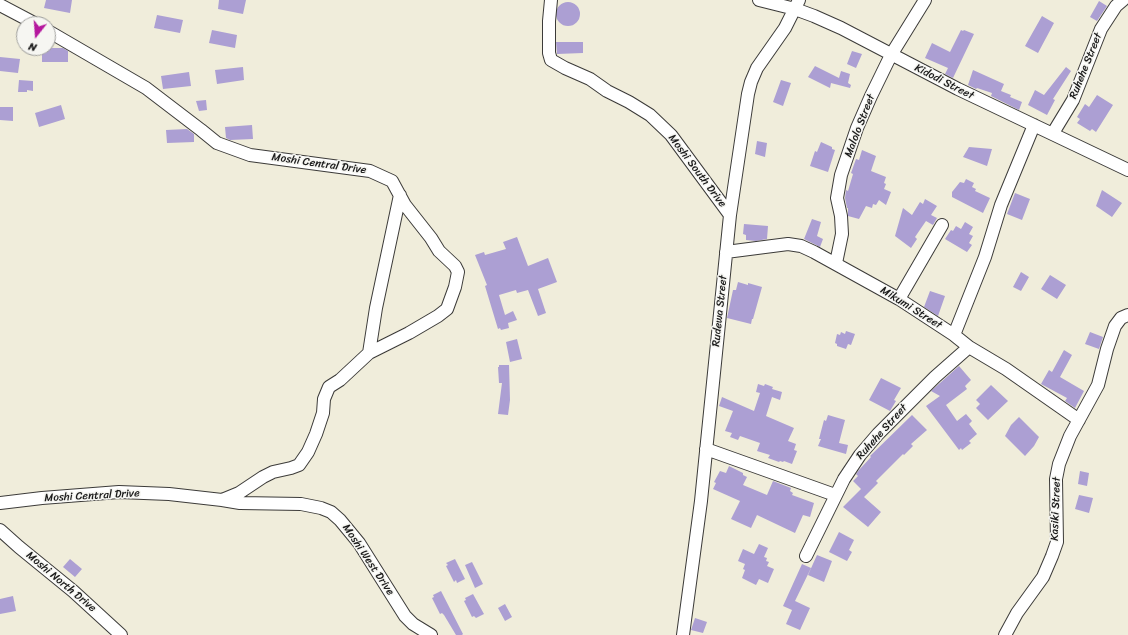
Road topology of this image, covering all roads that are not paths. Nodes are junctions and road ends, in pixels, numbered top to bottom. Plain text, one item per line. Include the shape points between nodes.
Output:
1 (551, 0) edge
2 (758, 0) edge
3 (925, 0) edge
4 (1123, 0) edge
5 (797, 4) edge
6 (0, 5) edge
7 (21, 16) edge
8 (56, 35) edge
9 (891, 55) junction
10 (1034, 125) junction
11 (1053, 133) junction
12 (1128, 170) edge
13 (400, 195) junction
14 (730, 215) junction
15 (942, 225) dead end
16 (726, 252) junction
17 (836, 263) junction
18 (899, 299) junction
19 (1128, 315) edge
20 (954, 335) junction
21 (969, 347) junction
22 (369, 353) junction
23 (1079, 420) junction
24 (706, 449) junction
25 (835, 494) junction
26 (222, 500) junction
27 (0, 503) edge
28 (0, 530) edge
29 (806, 556) dead end
30 (121, 635) edge
31 (431, 635) edge
32 (683, 635) edge
33 (1005, 635) edge

1 - 14 street, Moshi South Drive via 551,60 590,79 650,116 671,135
2 - 5 street, Kidodi Street
3 - 9 street, Malolo Street
4 - 11 street, Ruhehe Street via 1101,29 1073,100
5 - 9 street, Kidodi Street
5 - 14 street, Rudewa Street via 751,82
6 - 7 street
8 - 13 street, Moshi Central Drive via 146,88 216,143 250,155 370,171 392,181
9 - 10 street, Kidodi Street
9 - 17 street, Malolo Street via 857,128 841,175 837,198 842,216 842,234
10 - 11 street, Kidodi Street
10 - 20 street via 1001,205 985,257
11 - 12 street, Kidodi Street
13 - 22 street
13 - 22 street, Moshi Central Drive via 439,251 458,272 447,309 386,346
14 - 16 street, Rudewa Street
15 - 18 street
16 - 17 street, Mikumi Street via 788,244 801,246
16 - 24 street, Rudewa Street
17 - 18 street, Mikumi Street
18 - 20 street, Mikumi Street
19 - 23 street, Kasiki Street via 1121,318 1115,326 1098,385
20 - 21 street, Mikumi Street
21 - 23 street, Mikumi Street via 1006,369
21 - 25 street, Ruhehe Street via 878,434 860,455
22 - 26 street, Moshi Central Drive via 340,380 329,386 324,398 324,413 308,452 299,465 273,472 239,493
23 - 33 street, Kasiki Street via 1059,464 1056,479 1056,542 1052,556 1043,577 1017,613
24 - 25 street
24 - 32 street, Rudewa Street
25 - 29 street, Ruhehe Street
26 - 27 street, Moshi Central Drive via 119,492
26 - 31 street, Moshi West Drive via 240,503 301,504 331,512 359,543 405,616
28 - 30 street, Moshi North Drive

